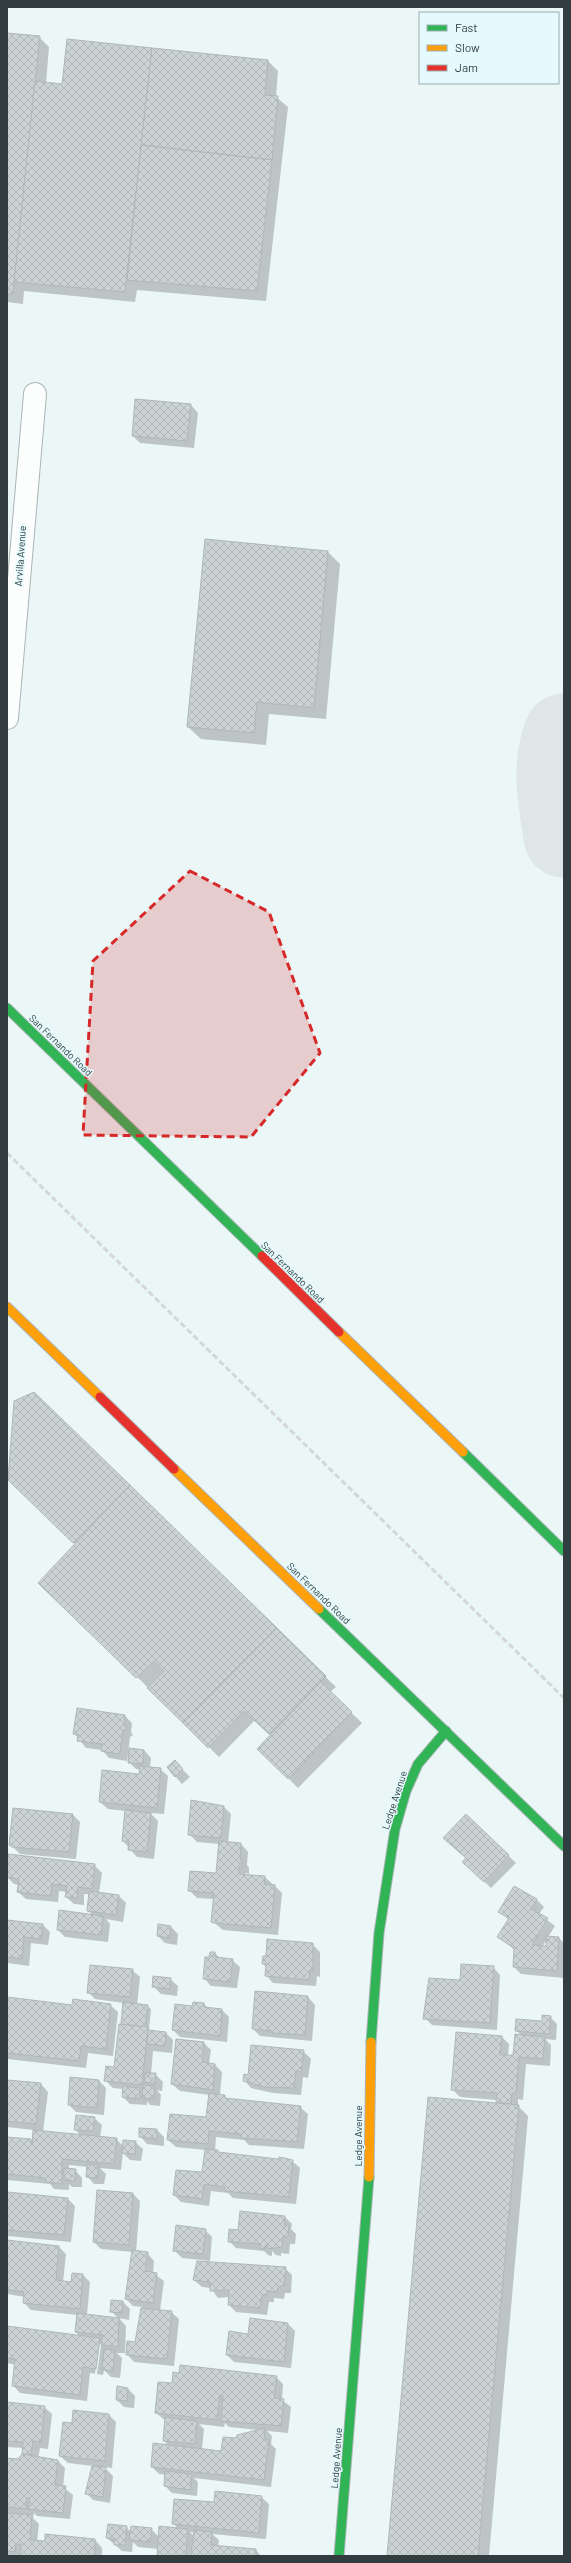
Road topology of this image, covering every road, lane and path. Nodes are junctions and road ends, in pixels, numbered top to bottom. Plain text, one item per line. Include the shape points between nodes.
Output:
1 (35, 394) dead end
2 (7, 718) edge
3 (7, 1008) edge
4 (8, 1309) edge
5 (564, 1551) edge
6 (446, 1730) junction
7 (564, 1846) edge
8 (339, 2556) edge

1 - 2 street, Arvilla Avenue
3 - 5 street, San Fernando Road
4 - 6 street, San Fernando Road
6 - 7 street, San Fernando Road
6 - 8 street, Ledge Avenue via 418,1764 406,1791 395,1829 380,1933 369,2066 370,2170

